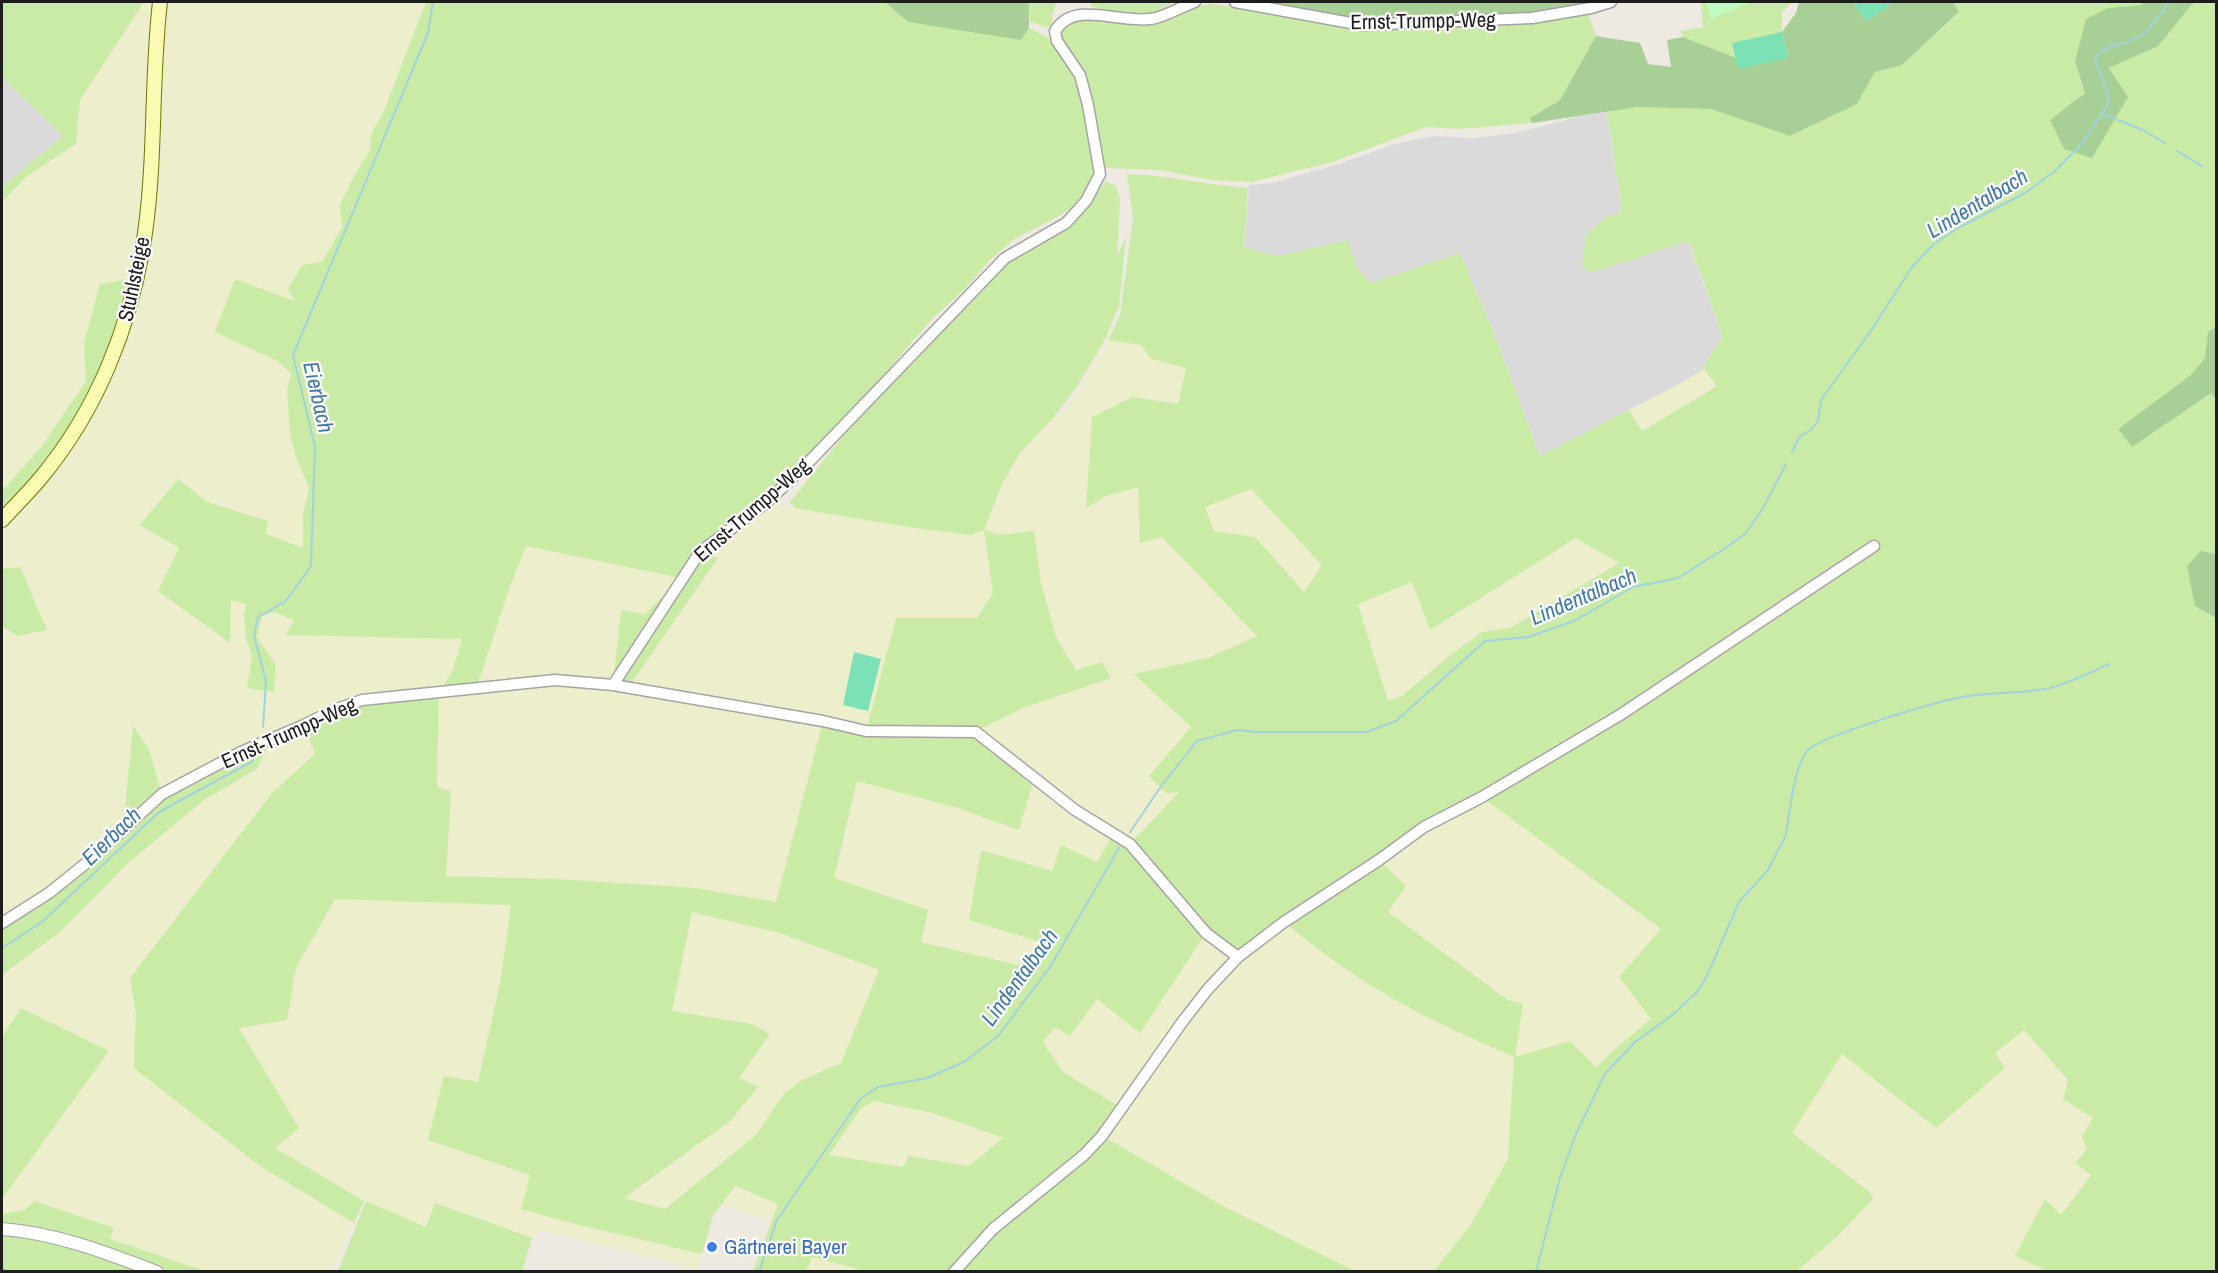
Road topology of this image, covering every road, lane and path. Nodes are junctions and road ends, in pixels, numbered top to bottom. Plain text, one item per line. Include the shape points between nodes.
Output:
1 (160, 2) edge
2 (1195, 2) edge
3 (1235, 2) edge
4 (1611, 2) edge
5 (2, 520) edge
6 (1874, 546) dead end
7 (613, 685) junction
8 (2, 923) edge
9 (1238, 957) junction
10 (2, 1229) edge
11 (157, 1272) edge
12 (954, 1272) edge

1 - 5 main road, Stuhlsteige via 145,233 128,316 110,364 71,435 39,480
2 - 7 street, Ernst-Trumpp-Weg via 1153,19 1132,20 1089,7 1065,13 1055,31 1057,41 1080,75 1100,174 1086,201 1066,223 1005,258 805,466 766,503 700,552
3 - 4 street, Ernst-Trumpp-Weg via 1362,25 1532,18
6 - 9 street via 1620,715 1424,827
7 - 8 street, Ernst-Trumpp-Weg via 555,681 514,684 362,700 334,710 241,752 162,794 90,860
7 - 9 street via 866,731 975,732 1076,810 1130,844 1206,933
9 - 12 street via 1208,989 1102,1136 993,1229
10 - 11 street via 80,1244

